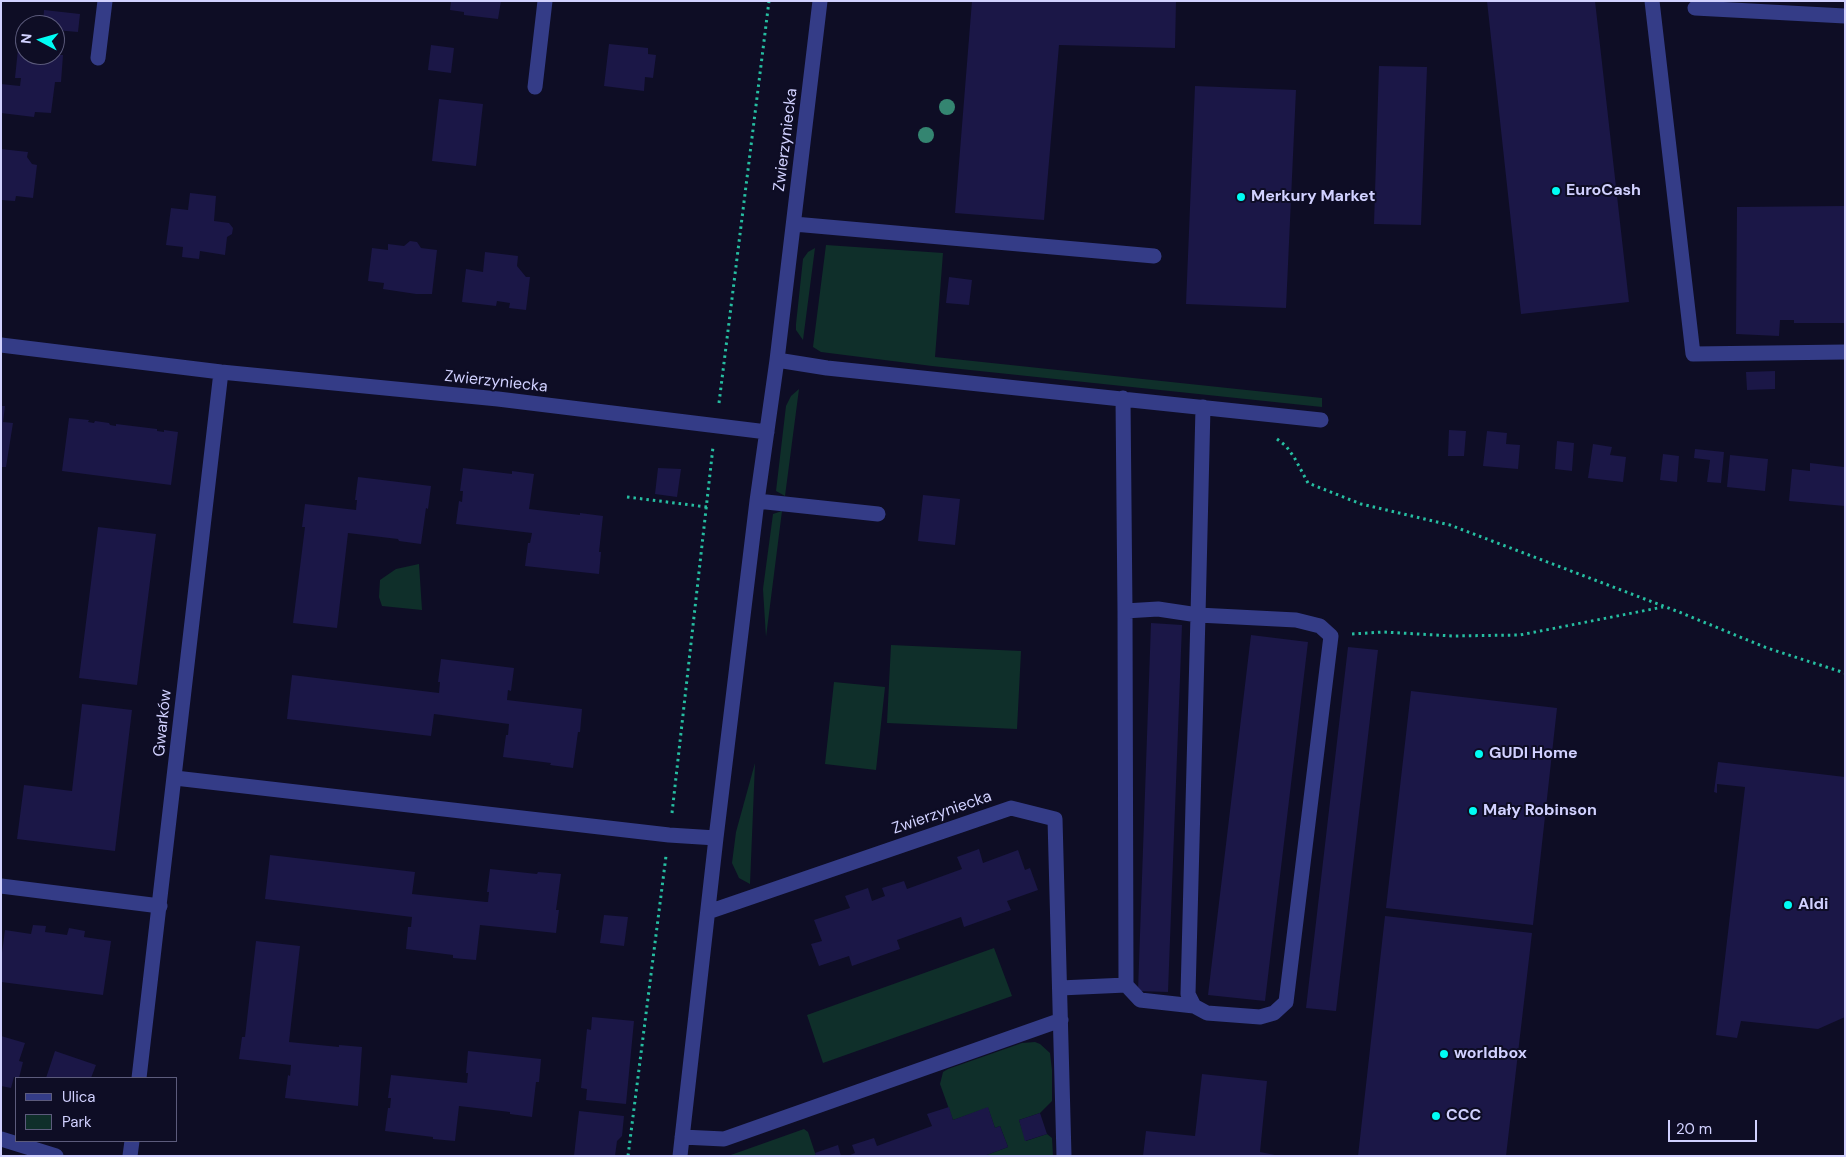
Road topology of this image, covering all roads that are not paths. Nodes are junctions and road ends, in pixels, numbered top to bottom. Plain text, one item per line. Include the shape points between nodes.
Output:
1 (105, 1) edge
2 (545, 1) edge
3 (820, 1) edge
4 (1652, 1) edge
5 (1695, 8) dead end
6 (1845, 16) edge
7 (98, 58) dead end
8 (534, 87) dead end
9 (794, 224) junction
10 (1154, 256) dead end
11 (1, 345) edge
12 (1845, 352) edge
13 (777, 360) junction
14 (220, 372) junction
15 (1123, 398) junction
16 (1203, 407) junction
17 (1321, 420) dead end
18 (767, 432) junction
19 (757, 502) junction
20 (878, 514) dead end
21 (1125, 611) junction
22 (1198, 615) junction
23 (175, 778) junction
24 (716, 838) junction
25 (1, 886) edge
26 (160, 906) junction
27 (708, 912) junction
28 (1126, 985) junction
29 (1060, 988) junction
30 (1194, 1006) junction
31 (1061, 1020) junction
32 (139, 1077) edge
33 (682, 1137) junction
34 (1, 1139) edge
35 (132, 1142) edge
36 (56, 1156) edge
37 (130, 1156) edge
38 (680, 1156) edge
39 (1064, 1156) edge

1 - 7 street
2 - 8 street
3 - 9 street, Zwierzyniecka
4 - 12 street via 1693,354
5 - 6 street
9 - 10 street
9 - 13 street, Zwierzyniecka
11 - 14 street, Zwierzyniecka
13 - 15 street
13 - 18 street, Zwierzyniecka
14 - 18 street, Zwierzyniecka via 498,399
14 - 23 street, Gwarków
15 - 16 street
15 - 21 street
16 - 17 street
16 - 22 street
18 - 19 street, Zwierzyniecka
19 - 20 street
19 - 24 street, Zwierzyniecka
21 - 22 street via 1158,610
21 - 28 street
22 - 30 street via 1188,994
22 - 30 street via 1296,620 1320,626 1331,636 1286,1002 1274,1013 1260,1017 1207,1013
23 - 24 street
23 - 26 street, Gwarków
24 - 27 street, Zwierzyniecka
25 - 26 street
26 - 32 street, Gwarków
27 - 29 street, Zwierzyniecka via 1011,808 1055,819
27 - 33 street, Zwierzyniecka
28 - 29 street
28 - 30 street via 1140,1000
29 - 31 street, Zwierzyniecka
31 - 33 street via 724,1139
31 - 39 street, Zwierzyniecka
33 - 38 street, Zwierzyniecka
34 - 36 street
35 - 37 street

